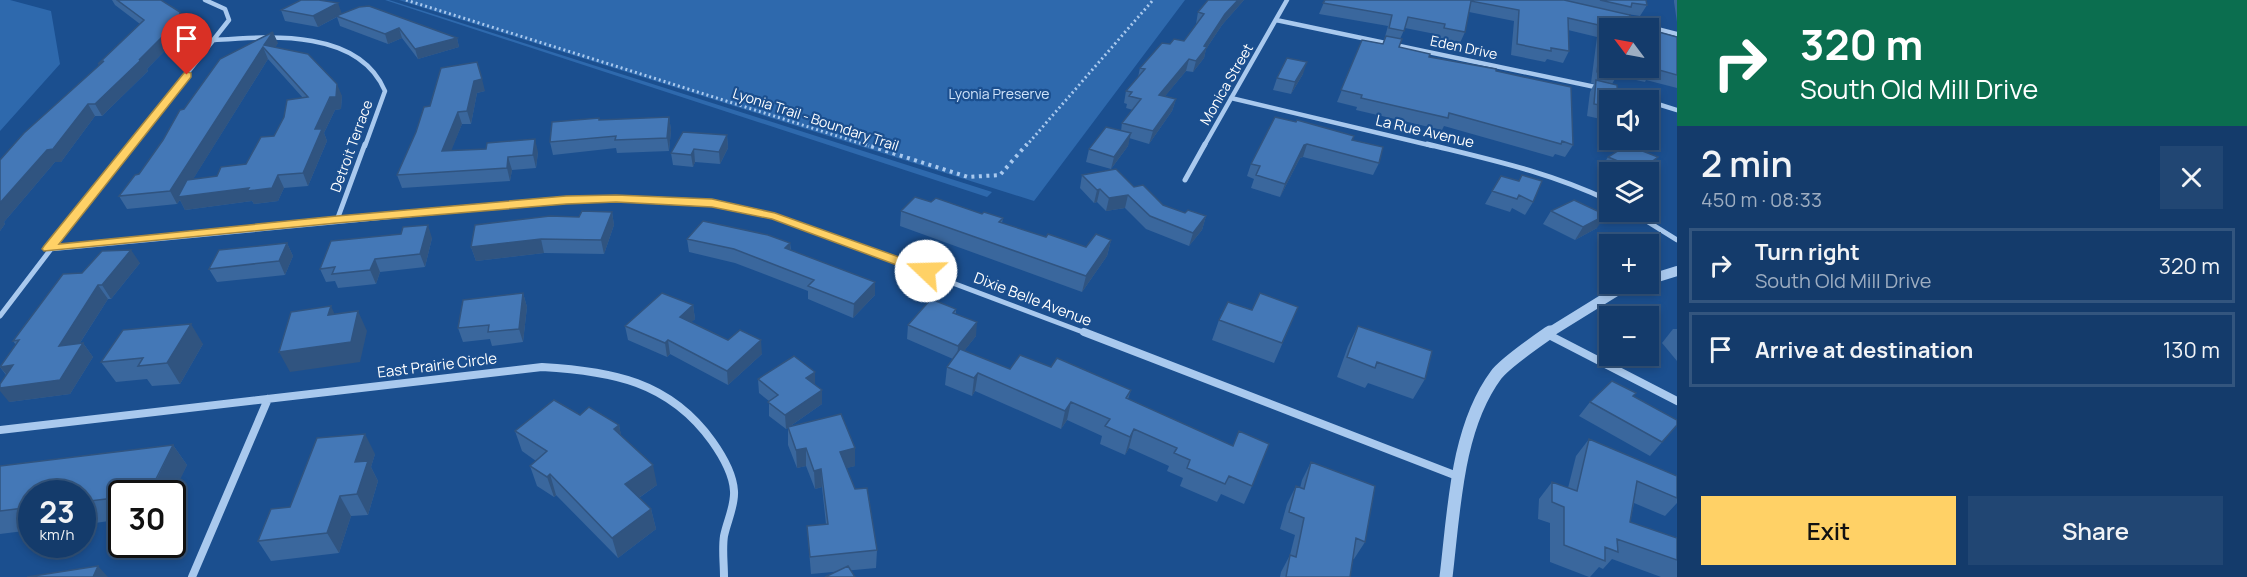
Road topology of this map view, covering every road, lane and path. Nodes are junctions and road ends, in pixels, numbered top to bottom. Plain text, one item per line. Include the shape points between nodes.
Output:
1 (204, 0) edge
2 (406, 0) edge
3 (1153, 0) edge
4 (1287, 0) edge
5 (1276, 20) junction
6 (1659, 29) edge
7 (1677, 34) edge
8 (215, 40) junction
9 (1605, 90) edge
10 (1231, 98) junction
11 (1659, 104) edge
12 (1677, 110) edge
13 (1185, 180) dead end
14 (1599, 196) edge
15 (337, 220) junction
16 (1648, 222) edge
17 (1677, 240) edge
18 (49, 249) junction
19 (1677, 271) edge
20 (1659, 276) edge
21 (1612, 294) edge
22 (0, 315) edge
23 (1547, 334) junction
24 (268, 399) junction
25 (1677, 401) edge
26 (0, 430) edge
27 (1458, 476) junction
28 (192, 577) edge
29 (724, 577) edge
30 (1446, 577) edge

1 - 8 street via 225,9 229,20
2 - 3 path, Lyonia Trail - Boundary Trail via 968,177 1000,175
4 - 5 street, Monica Street
5 - 9 street, Eden Drive
5 - 10 street, Monica Street
6 - 7 street
8 - 15 street, Detroit Terrace via 292,39 318,43 369,64 380,79 385,91
8 - 18 street
10 - 13 street, Monica Street
10 - 14 street, La Rue Avenue via 1532,169
11 - 12 street, Eden Drive
15 - 18 street, Dixie Belle Avenue
15 - 27 street, Dixie Belle Avenue via 616,199 712,203 775,216
16 - 17 street
18 - 22 street
19 - 20 street
21 - 23 street
23 - 25 street
23 - 27 street via 1497,373 1474,411
24 - 26 street, East Prairie Circle
24 - 28 street
24 - 29 street, East Prairie Circle via 542,367 587,368 633,379 673,399 705,428 729,470 735,492 724,538
27 - 30 street

